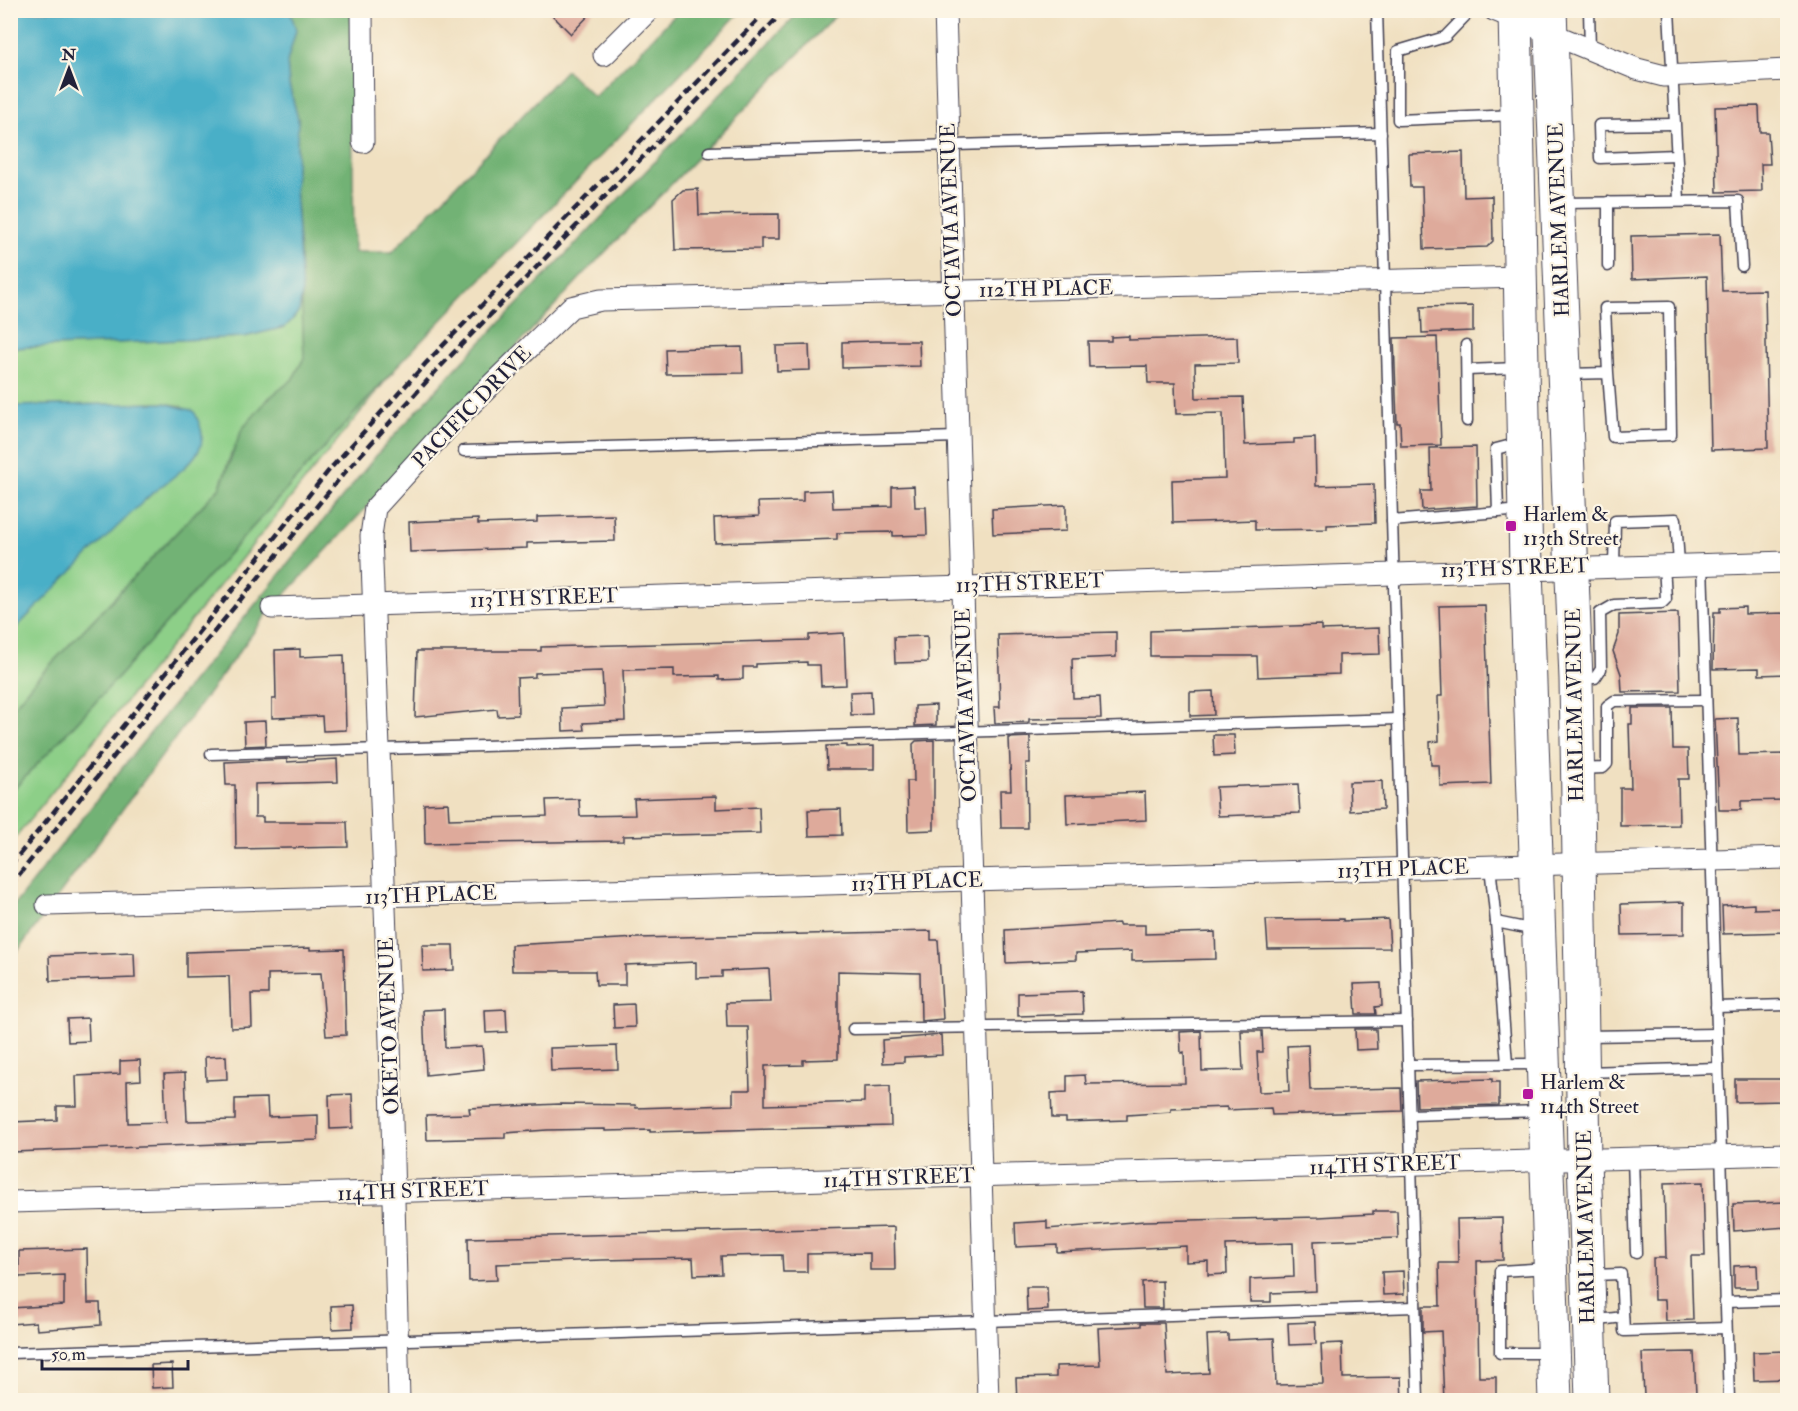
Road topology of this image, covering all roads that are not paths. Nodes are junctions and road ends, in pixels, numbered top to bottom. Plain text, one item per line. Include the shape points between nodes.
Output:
1 (362, 10) edge
2 (649, 10) edge
3 (945, 10) edge
4 (1377, 10) edge
5 (1471, 10) edge
6 (1589, 10) edge
7 (1669, 10) edge
8 (1508, 13) edge
9 (1551, 22) edge
10 (1590, 49) junction
11 (604, 55) dead end
12 (1788, 70) edge
13 (1671, 75) junction
14 (1518, 115) junction
15 (1674, 124) junction
16 (1381, 133) junction
17 (363, 142) dead end
18 (949, 144) junction
19 (709, 152) dead end
20 (1676, 155) junction
21 (1679, 200) junction
22 (1608, 202) junction
23 (1558, 203) junction
24 (1608, 266) dead end
25 (1742, 266) dead end
26 (1522, 277) junction
27 (1385, 280) junction
28 (954, 291) junction
29 (571, 307) joint
30 (1467, 345) dead end
31 (1524, 368) junction
32 (1467, 370) junction
33 (1608, 373) junction
34 (1565, 374) junction
35 (1467, 421) dead end
36 (958, 437) junction
37 (464, 451) dead end
38 (375, 508) joint
39 (1512, 511) junction
40 (1392, 521) junction
41 (1788, 562) edge
42 (1672, 564) junction
43 (1702, 564) junction
44 (1572, 566) junction
45 (1614, 566) junction
46 (1526, 568) junction
47 (1394, 572) junction
48 (963, 585) junction
49 (374, 604) junction
50 (272, 608) dead end
51 (1576, 679) junction
52 (1706, 700) junction
53 (1398, 719) junction
54 (967, 732) junction
55 (380, 749) junction
56 (211, 754) dead end
57 (1577, 769) junction
58 (1788, 858) edge
59 (1711, 860) junction
60 (1579, 863) junction
61 (1536, 865) junction
62 (1490, 866) junction
63 (1402, 868) junction
64 (971, 880) junction
65 (385, 896) junction
66 (47, 905) dead end
67 (1496, 922) junction
68 (1539, 930) junction
69 (1788, 1005) edge
70 (1716, 1007) junction
71 (1407, 1021) junction
72 (976, 1026) junction
73 (853, 1029) dead end
74 (1716, 1034) junction
75 (1582, 1036) junction
76 (1507, 1064) junction
77 (1543, 1064) junction
78 (1408, 1065) junction
79 (1718, 1068) junction
80 (1582, 1072) junction
81 (1544, 1111) junction
82 (1410, 1115) junction
83 (1788, 1154) edge
84 (1720, 1155) junction
85 (1633, 1158) junction
86 (1584, 1159) junction
87 (1546, 1160) junction
88 (1411, 1164) junction
89 (981, 1175) junction
90 (394, 1191) junction
91 (10, 1202) edge
92 (1636, 1253) dead end
93 (1550, 1268) junction
94 (1587, 1275) junction
95 (1788, 1300) edge
96 (1725, 1302) junction
97 (1415, 1307) junction
98 (1623, 1317) junction
99 (985, 1321) junction
100 (1588, 1322) junction
101 (1726, 1328) junction
102 (398, 1341) junction
103 (10, 1353) edge
104 (1554, 1353) junction
105 (399, 1401) edge
106 (988, 1401) edge
107 (1418, 1401) edge
108 (1555, 1401) edge
109 (1592, 1401) edge
110 (1729, 1401) edge

1 - 17 street
2 - 11 street
3 - 18 street, OCTAVIA AVENUE
4 - 16 lane
5 - 14 lane via 1445,37 1398,51 1398,120
6 - 10 lane
7 - 13 lane
8 - 9 street
8 - 14 main road, HARLEM AVENUE
9 - 10 street
9 - 23 main road, HARLEM AVENUE
10 - 13 street via 1637,69
12 - 13 street
13 - 15 lane
14 - 26 main road, HARLEM AVENUE
15 - 20 lane
15 - 20 lane via 1599,125 1600,158
16 - 18 lane
16 - 27 lane
18 - 19 lane
18 - 28 street, OCTAVIA AVENUE
20 - 21 lane
21 - 22 lane
21 - 25 lane via 1738,201
22 - 23 lane
22 - 24 lane
23 - 34 main road, HARLEM AVENUE
26 - 27 street, 112TH PLACE
26 - 31 main road, HARLEM AVENUE
27 - 28 street, 112TH PLACE
27 - 40 lane
28 - 29 street, 112TH PLACE via 601,300
28 - 36 street, OCTAVIA AVENUE
29 - 38 street, PACIFIC DRIVE via 454,421
30 - 32 lane
31 - 32 lane
31 - 39 main road, HARLEM AVENUE via 1525,441
32 - 35 lane
33 - 33 lane via 1605,308 1669,307 1671,435 1613,437
33 - 34 lane
34 - 44 main road, HARLEM AVENUE
36 - 37 lane
36 - 48 street, OCTAVIA AVENUE
38 - 49 street, OKETO AVENUE via 371,536
39 - 40 lane
39 - 46 main road, HARLEM AVENUE
40 - 47 lane
41 - 43 street, 113TH STREET
42 - 43 street, 113TH STREET
42 - 45 street, 113TH STREET
42 - 45 lane via 1676,519 1615,520
42 - 51 lane via 1662,603 1614,605 1600,613 1600,669 1595,678
43 - 52 lane
44 - 45 street, 113TH STREET
44 - 46 street, 113TH STREET
44 - 51 main road, HARLEM AVENUE
46 - 47 street, 113TH STREET
46 - 61 main road, HARLEM AVENUE
47 - 48 street, 113TH STREET
47 - 53 lane
48 - 49 street, 113TH STREET
48 - 54 street, OCTAVIA AVENUE
49 - 50 street, 113TH STREET
49 - 55 street, OKETO AVENUE
51 - 57 main road, HARLEM AVENUE
52 - 57 lane via 1614,701 1607,706 1607,764 1603,768
52 - 59 lane
53 - 54 lane
53 - 63 lane
54 - 55 lane
54 - 64 street, OCTAVIA AVENUE
55 - 56 lane
55 - 65 street, OKETO AVENUE
57 - 60 main road, HARLEM AVENUE
58 - 59 street, 113TH PLACE
59 - 60 street, 113TH PLACE
59 - 70 lane
60 - 61 street, 113TH PLACE
60 - 75 main road, HARLEM AVENUE
61 - 62 street, 113TH PLACE
61 - 68 main road, HARLEM AVENUE
62 - 63 street, 113TH PLACE
62 - 67 lane
63 - 64 street, 113TH PLACE
63 - 71 lane
64 - 65 street, 113TH PLACE
64 - 72 street, OCTAVIA AVENUE
65 - 66 street, 113TH PLACE
65 - 90 street, OKETO AVENUE
67 - 68 lane
67 - 76 lane
68 - 77 main road, HARLEM AVENUE
69 - 70 lane
70 - 74 lane
71 - 72 lane
71 - 78 lane
72 - 73 lane
72 - 89 street, OCTAVIA AVENUE
74 - 75 lane
74 - 79 lane
75 - 80 main road, HARLEM AVENUE
76 - 77 lane
76 - 78 lane
77 - 81 main road, HARLEM AVENUE
78 - 82 lane
79 - 80 lane
79 - 84 lane
80 - 86 main road, HARLEM AVENUE
81 - 82 lane
81 - 87 main road, HARLEM AVENUE
82 - 88 lane
83 - 84 street, 114TH STREET
84 - 85 street, 114TH STREET
84 - 96 lane
85 - 86 street, 114TH STREET
85 - 92 lane
86 - 87 street, 114TH STREET
86 - 94 main road, HARLEM AVENUE
87 - 88 street, 114TH STREET
87 - 93 main road, HARLEM AVENUE
88 - 89 street, 114TH STREET
88 - 97 lane
89 - 90 street, 114TH STREET
89 - 99 street, OCTAVIA AVENUE
90 - 91 street, 114TH STREET
90 - 102 street, OKETO AVENUE
93 - 104 main road, HARLEM AVENUE
93 - 104 lane via 1500,1272 1500,1353
94 - 98 lane via 1621,1274
94 - 100 main road, HARLEM AVENUE
95 - 96 lane
96 - 101 lane
97 - 99 lane
97 - 107 lane
98 - 100 lane
98 - 101 lane via 1624,1331
99 - 102 lane
99 - 106 street, OCTAVIA AVENUE
100 - 109 main road, HARLEM AVENUE
101 - 110 lane
102 - 103 lane
102 - 105 street, OKETO AVENUE
104 - 108 main road, HARLEM AVENUE

